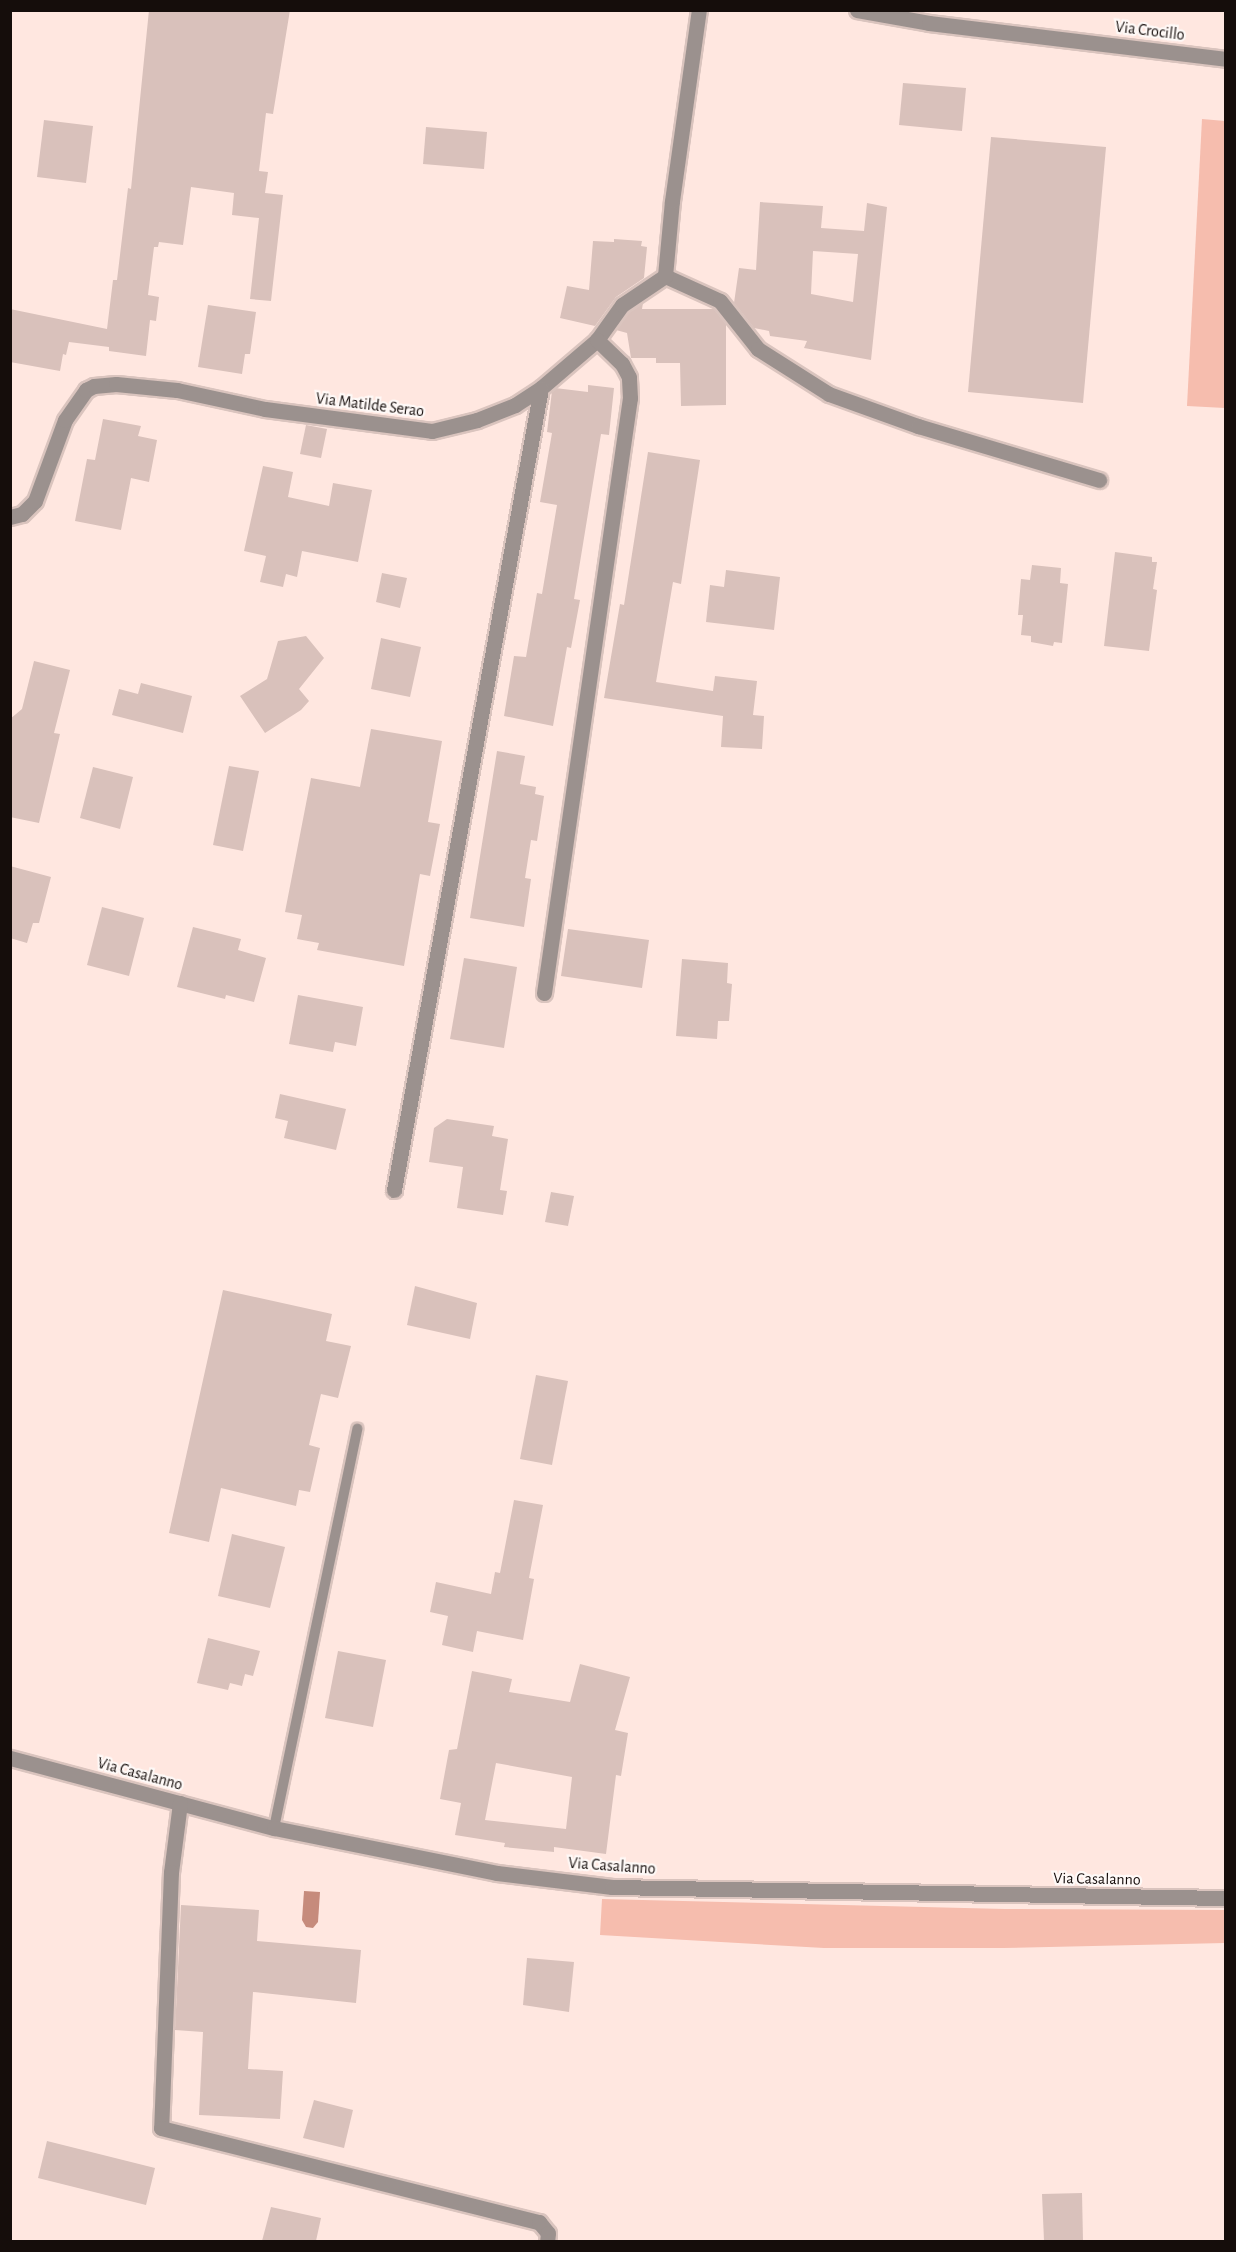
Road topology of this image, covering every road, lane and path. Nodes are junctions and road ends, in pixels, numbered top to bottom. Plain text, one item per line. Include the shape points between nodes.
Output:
1 (699, 10) edge
2 (857, 10) edge
3 (1226, 58) edge
4 (665, 276) junction
5 (597, 340) junction
6 (541, 388) junction
7 (1099, 480) dead end
8 (10, 517) edge
9 (544, 993) dead end
10 (394, 1190) dead end
11 (357, 1429) dead end
12 (10, 1758) edge
13 (180, 1803) junction
14 (274, 1828) junction
15 (1226, 1898) edge
16 (547, 2241) edge

1 - 4 street
2 - 3 street, Via Crocillo
4 - 5 street, Via Matilde Serao via 622,306
4 - 7 street via 720,301 758,349 829,394 918,426
5 - 6 street, Via Matilde Serao
5 - 9 street via 622,364 629,378 630,399
6 - 8 street, Via Matilde Serao via 515,405 477,420 432,431 265,409 177,390 116,384 94,386 86,390 65,420 34,501 22,514
6 - 10 street
11 - 14 lane
12 - 13 street, Via Casalanno
13 - 14 street, Via Casalanno
13 - 16 street via 171,1872 161,2128 538,2222 548,2233
14 - 15 street, Via Casalanno via 497,1873 612,1887

